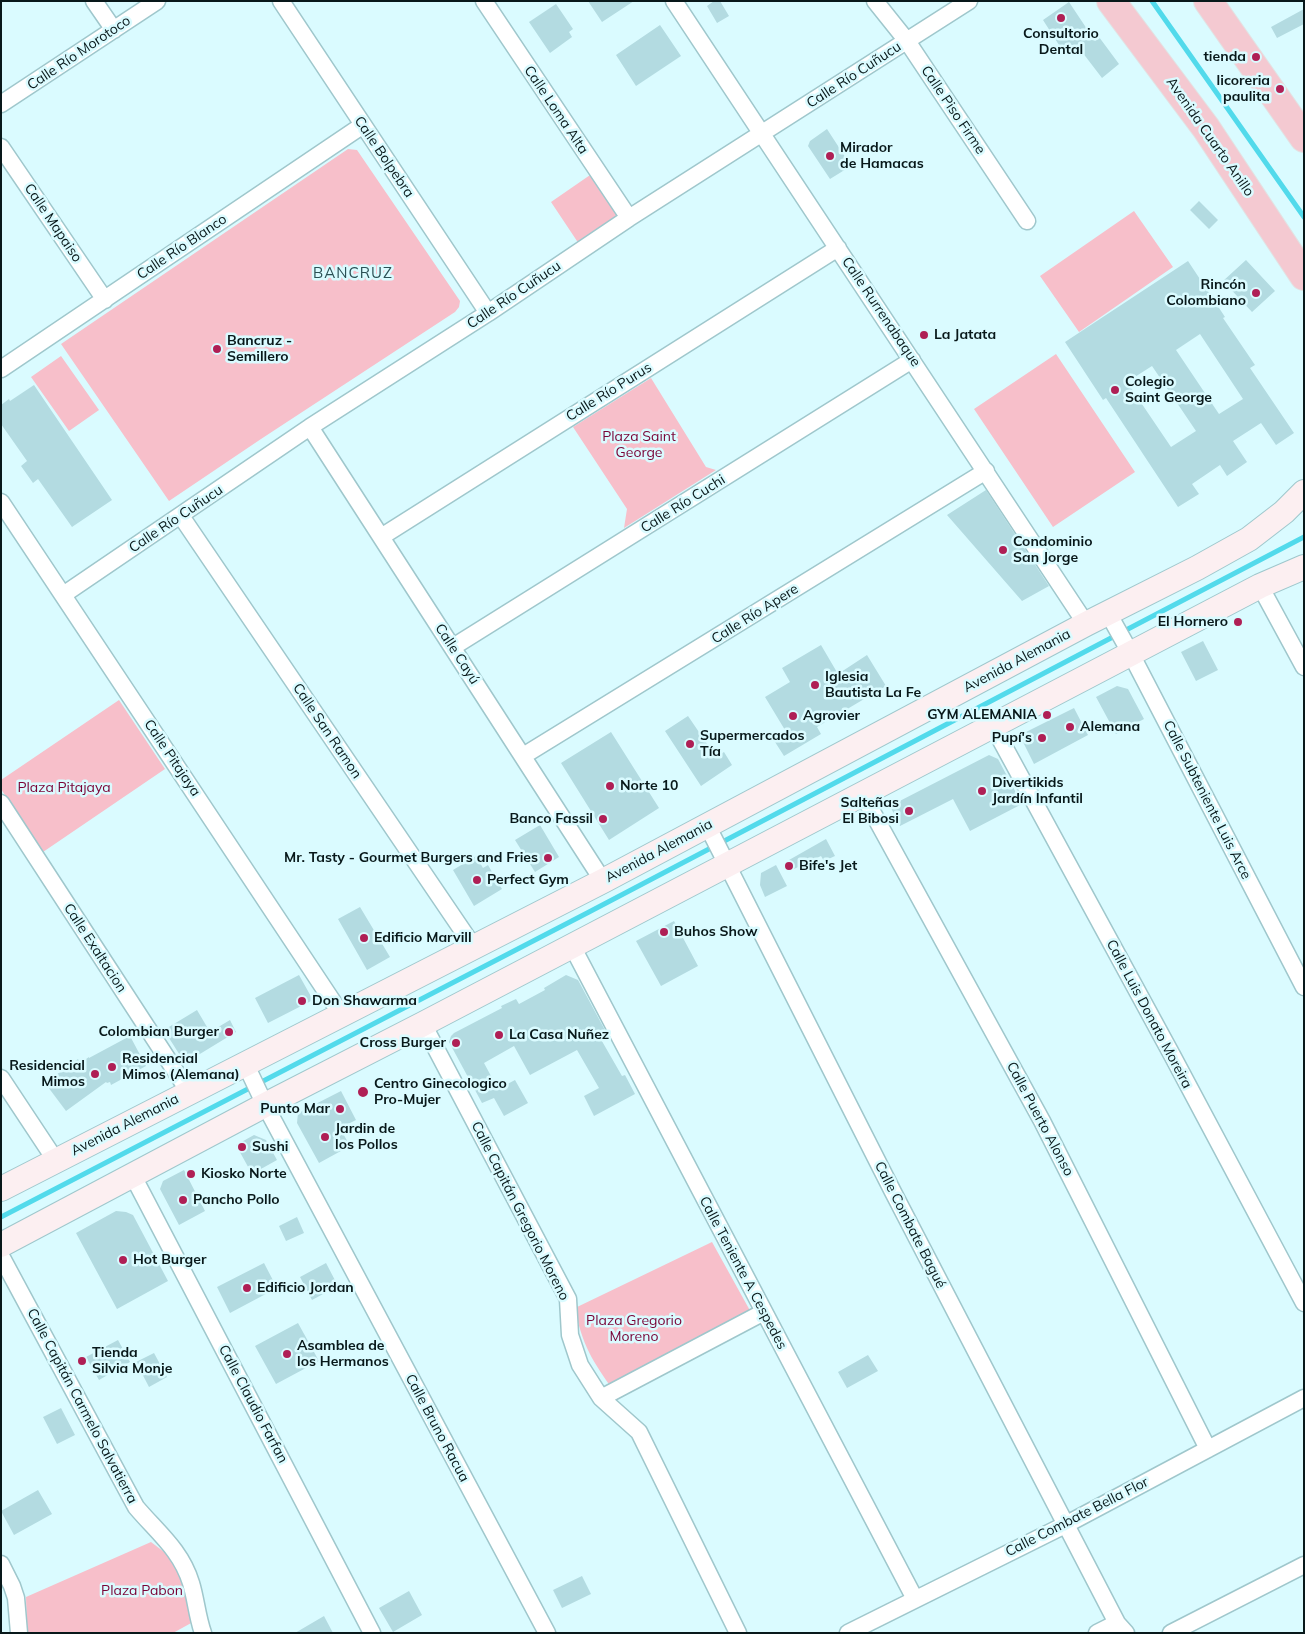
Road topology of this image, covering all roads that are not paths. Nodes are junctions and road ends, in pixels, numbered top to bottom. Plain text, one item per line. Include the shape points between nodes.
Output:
1 (94, 1) edge
2 (157, 1) edge
3 (281, 1) edge
4 (484, 1) edge
5 (674, 1) edge
6 (875, 1) edge
7 (969, 1) edge
8 (1111, 1) edge
9 (1208, 1) edge
10 (114, 30) junction
11 (907, 41) junction
12 (1, 104) edge
13 (363, 125) junction
14 (762, 134) junction
15 (1304, 138) edge
16 (1, 147) edge
17 (628, 218) junction
18 (1027, 221) dead end
19 (838, 248) junction
20 (1304, 276) edge
21 (105, 300) junction
22 (488, 313) junction
23 (912, 360) junction
24 (1, 369) edge
25 (310, 428) junction
26 (986, 471) junction
27 (1304, 492) edge
28 (1, 502) edge
29 (181, 516) junction
30 (382, 537) junction
31 (1304, 566) edge
32 (1260, 586) junction
33 (63, 595) junction
34 (1110, 616) junction
35 (1086, 624) junction
36 (453, 647) junction
37 (1130, 652) junction
38 (1304, 667) edge
39 (993, 726) junction
40 (523, 756) junction
41 (863, 795) junction
42 (1, 803) edge
43 (709, 829) junction
44 (725, 861) junction
45 (603, 881) junction
46 (473, 946) junction
47 (572, 946) junction
48 (1304, 987) edge
49 (341, 1014) junction
50 (423, 1024) junction
51 (247, 1068) junction
52 (1, 1078) edge
53 (190, 1092) junction
54 (262, 1098) junction
55 (56, 1161) junction
56 (133, 1176) junction
57 (1, 1189) edge
58 (1, 1245) edge
59 (1, 1256) edge
60 (1304, 1303) edge
61 (764, 1312) junction
62 (601, 1398) junction
63 (1304, 1398) edge
64 (1208, 1449) junction
65 (1067, 1524) junction
66 (1, 1564) edge
67 (1304, 1565) edge
68 (915, 1599) junction
69 (1121, 1628) edge
70 (18, 1633) edge
71 (203, 1633) edge
72 (372, 1633) edge
73 (547, 1633) edge
74 (738, 1633) edge
75 (848, 1633) edge
76 (1097, 1633) edge
77 (1171, 1633) edge

1 - 10 street
2 - 10 street, Calle Río Morotoco
3 - 13 street, Calle Bolpebra
4 - 17 street, Calle Loma Alta
5 - 14 street, Calle Rurrenabaque
6 - 11 street, Calle Piso Firme
7 - 11 street, Calle Río Cuñucu
8 - 20 highway, Avenida Cuarto Anillo via 1206,128
9 - 15 highway
10 - 12 street, Calle Río Morotoco
11 - 14 street, Calle Río Cuñucu
11 - 18 street, Calle Piso Firme
13 - 21 street, Calle Río Blanco
13 - 22 street, Calle Bolpebra
14 - 17 street, Calle Río Cuñucu
14 - 19 street, Calle Rurrenabaque
16 - 21 street, Calle Mapaiso
17 - 22 street, Calle Río Cuñucu
19 - 23 street, Calle Rurrenabaque
19 - 30 street, Calle Río Purus
21 - 24 street, Calle Río Blanco
22 - 25 street, Calle Río Cuñucu
23 - 26 street, Calle Rurrenabaque
23 - 36 street, Calle Río Cuchi
25 - 29 street, Calle Río Cuñucu
25 - 30 street, Calle Cayú
26 - 35 street, Calle Rurrenabaque
26 - 40 street, Calle Río Apere
27 - 34 main road, Avenida Alemania via 1249,539
28 - 33 street, Calle Pitajaya
29 - 33 street, Calle Río Cuñucu
29 - 46 street, Calle San Ramon
30 - 36 street, Calle Cayú
31 - 32 main road
32 - 37 main road
32 - 38 street
33 - 49 street, Calle Pitajaya
34 - 35 main road, Avenida Alemania
34 - 37 street, Calle Subteniente Luis Arce
35 - 43 main road, Avenida Alemania
36 - 40 street, Calle Cayú
37 - 39 main road
37 - 48 street, Calle Subteniente Luis Arce
39 - 41 main road
39 - 60 street, Calle Luis Donato Moreira
40 - 45 street, Calle Cayú
41 - 44 main road
41 - 64 street, Calle Puerto Alonso via 1042,1121
42 - 53 street, Calle Exaltacion
43 - 44 street, Calle Combate Bagué
43 - 45 main road, Avenida Alemania
44 - 47 main road
44 - 65 street, Calle Combate Bagué
45 - 46 main road, Avenida Alemania
46 - 49 main road, Avenida Alemania
47 - 50 main road
47 - 61 street, Calle Teniente A Cespedes
49 - 51 main road, Avenida Alemania
50 - 54 main road
50 - 62 street, Calle Capitán Gregorio Moreno via 568,1299 570,1336 580,1366
51 - 53 main road, Avenida Alemania
51 - 54 street, Calle Bruno Racua
52 - 55 street
53 - 55 main road, Avenida Alemania
54 - 56 main road
54 - 73 street, Calle Bruno Racua
55 - 57 main road, Avenida Alemania
56 - 58 main road
56 - 72 street, Calle Claudio Farfan
59 - 71 street, Calle Capitán Carmelo Salvatierra via 136,1507 157,1528 183,1563
61 - 62 street
61 - 68 street, Calle Teniente A Cespedes
62 - 74 street, Calle Capitán Gregorio Moreno via 639,1432
63 - 64 street, Calle Combate Bella Flor
64 - 65 street, Calle Combate Bella Flor
65 - 68 street, Calle Combate Bella Flor
65 - 69 street, Calle Combate Bagué
66 - 70 street via 16,1598
67 - 77 street
68 - 75 street, Calle Combate Bella Flor
69 - 76 street

